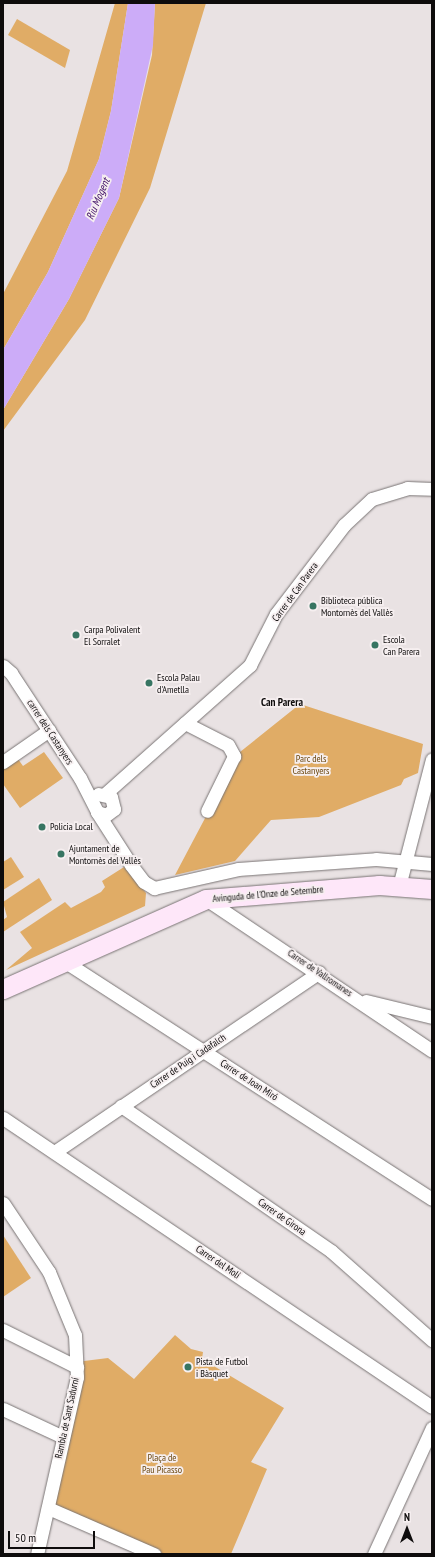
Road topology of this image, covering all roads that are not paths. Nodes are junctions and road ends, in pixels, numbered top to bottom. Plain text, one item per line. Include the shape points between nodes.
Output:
1 (432, 489) edge
2 (3, 666) edge
3 (185, 723) junction
4 (49, 730) junction
5 (432, 759) edge
6 (3, 762) edge
7 (99, 800) junction
8 (207, 811) dead end
9 (403, 861) junction
10 (432, 864) edge
11 (398, 886) junction
12 (432, 889) edge
13 (206, 899) junction
14 (64, 961) junction
15 (319, 972) junction
16 (3, 989) edge
17 (358, 999) junction
18 (432, 1017) edge
19 (203, 1050) junction
20 (432, 1051) edge
21 (121, 1106) junction
22 (3, 1118) edge
23 (56, 1151) junction
24 (432, 1199) edge
25 (3, 1203) edge
26 (3, 1330) edge
27 (432, 1340) edge
28 (77, 1367) junction
29 (432, 1407) edge
30 (3, 1409) edge
31 (432, 1428) edge
32 (63, 1437) junction
33 (48, 1508) junction
34 (37, 1554) edge
35 (154, 1554) edge
36 (374, 1554) edge

1 - 3 street, Carrer de Can Parera via 407,488 368,502 344,526 276,614 250,665
2 - 4 street, carrer dels Castanyers via 11,673
3 - 7 street, Carrer de Can Parera
3 - 8 street via 228,745 234,756
4 - 6 street
4 - 7 street, carrer dels Castanyers via 80,778
5 - 9 street
7 - 9 street via 110,831 144,882 154,888 238,869 376,859
9 - 10 street
9 - 11 street
11 - 12 street, Avinguda de l'Onze de Setembre
11 - 13 street, Avinguda de l'Onze de Setembre via 280,891
13 - 14 street, Avinguda de l'Onze de Setembre
13 - 15 street, Carrer de Vallromanes
14 - 16 street, Avinguda de l'Onze de Setembre
14 - 19 street, Carrer de Joan Miró
15 - 17 street, Carrer de Vallromanes
15 - 19 street, Carrer de Puig i Cadafalch
17 - 18 street
17 - 20 street, Carrer de Vallromanes
19 - 21 street, Carrer de Puig i Cadafalch
19 - 24 street, Carrer de Joan Miró
21 - 23 street, Carrer de Puig i Cadafalch
21 - 27 street, Carrer de Girona via 331,1251
22 - 23 street, Carrer del Molí
23 - 29 street, Carrer del Molí
25 - 28 street, Rambla de Sant Sadurní via 49,1272 68,1312 75,1335
26 - 28 street
28 - 32 street, Rambla de Sant Sadurní
30 - 32 street
31 - 36 street
32 - 33 street, Rambla de Sant Sadurní
33 - 34 street, Rambla de Sant Sadurní
33 - 35 street

